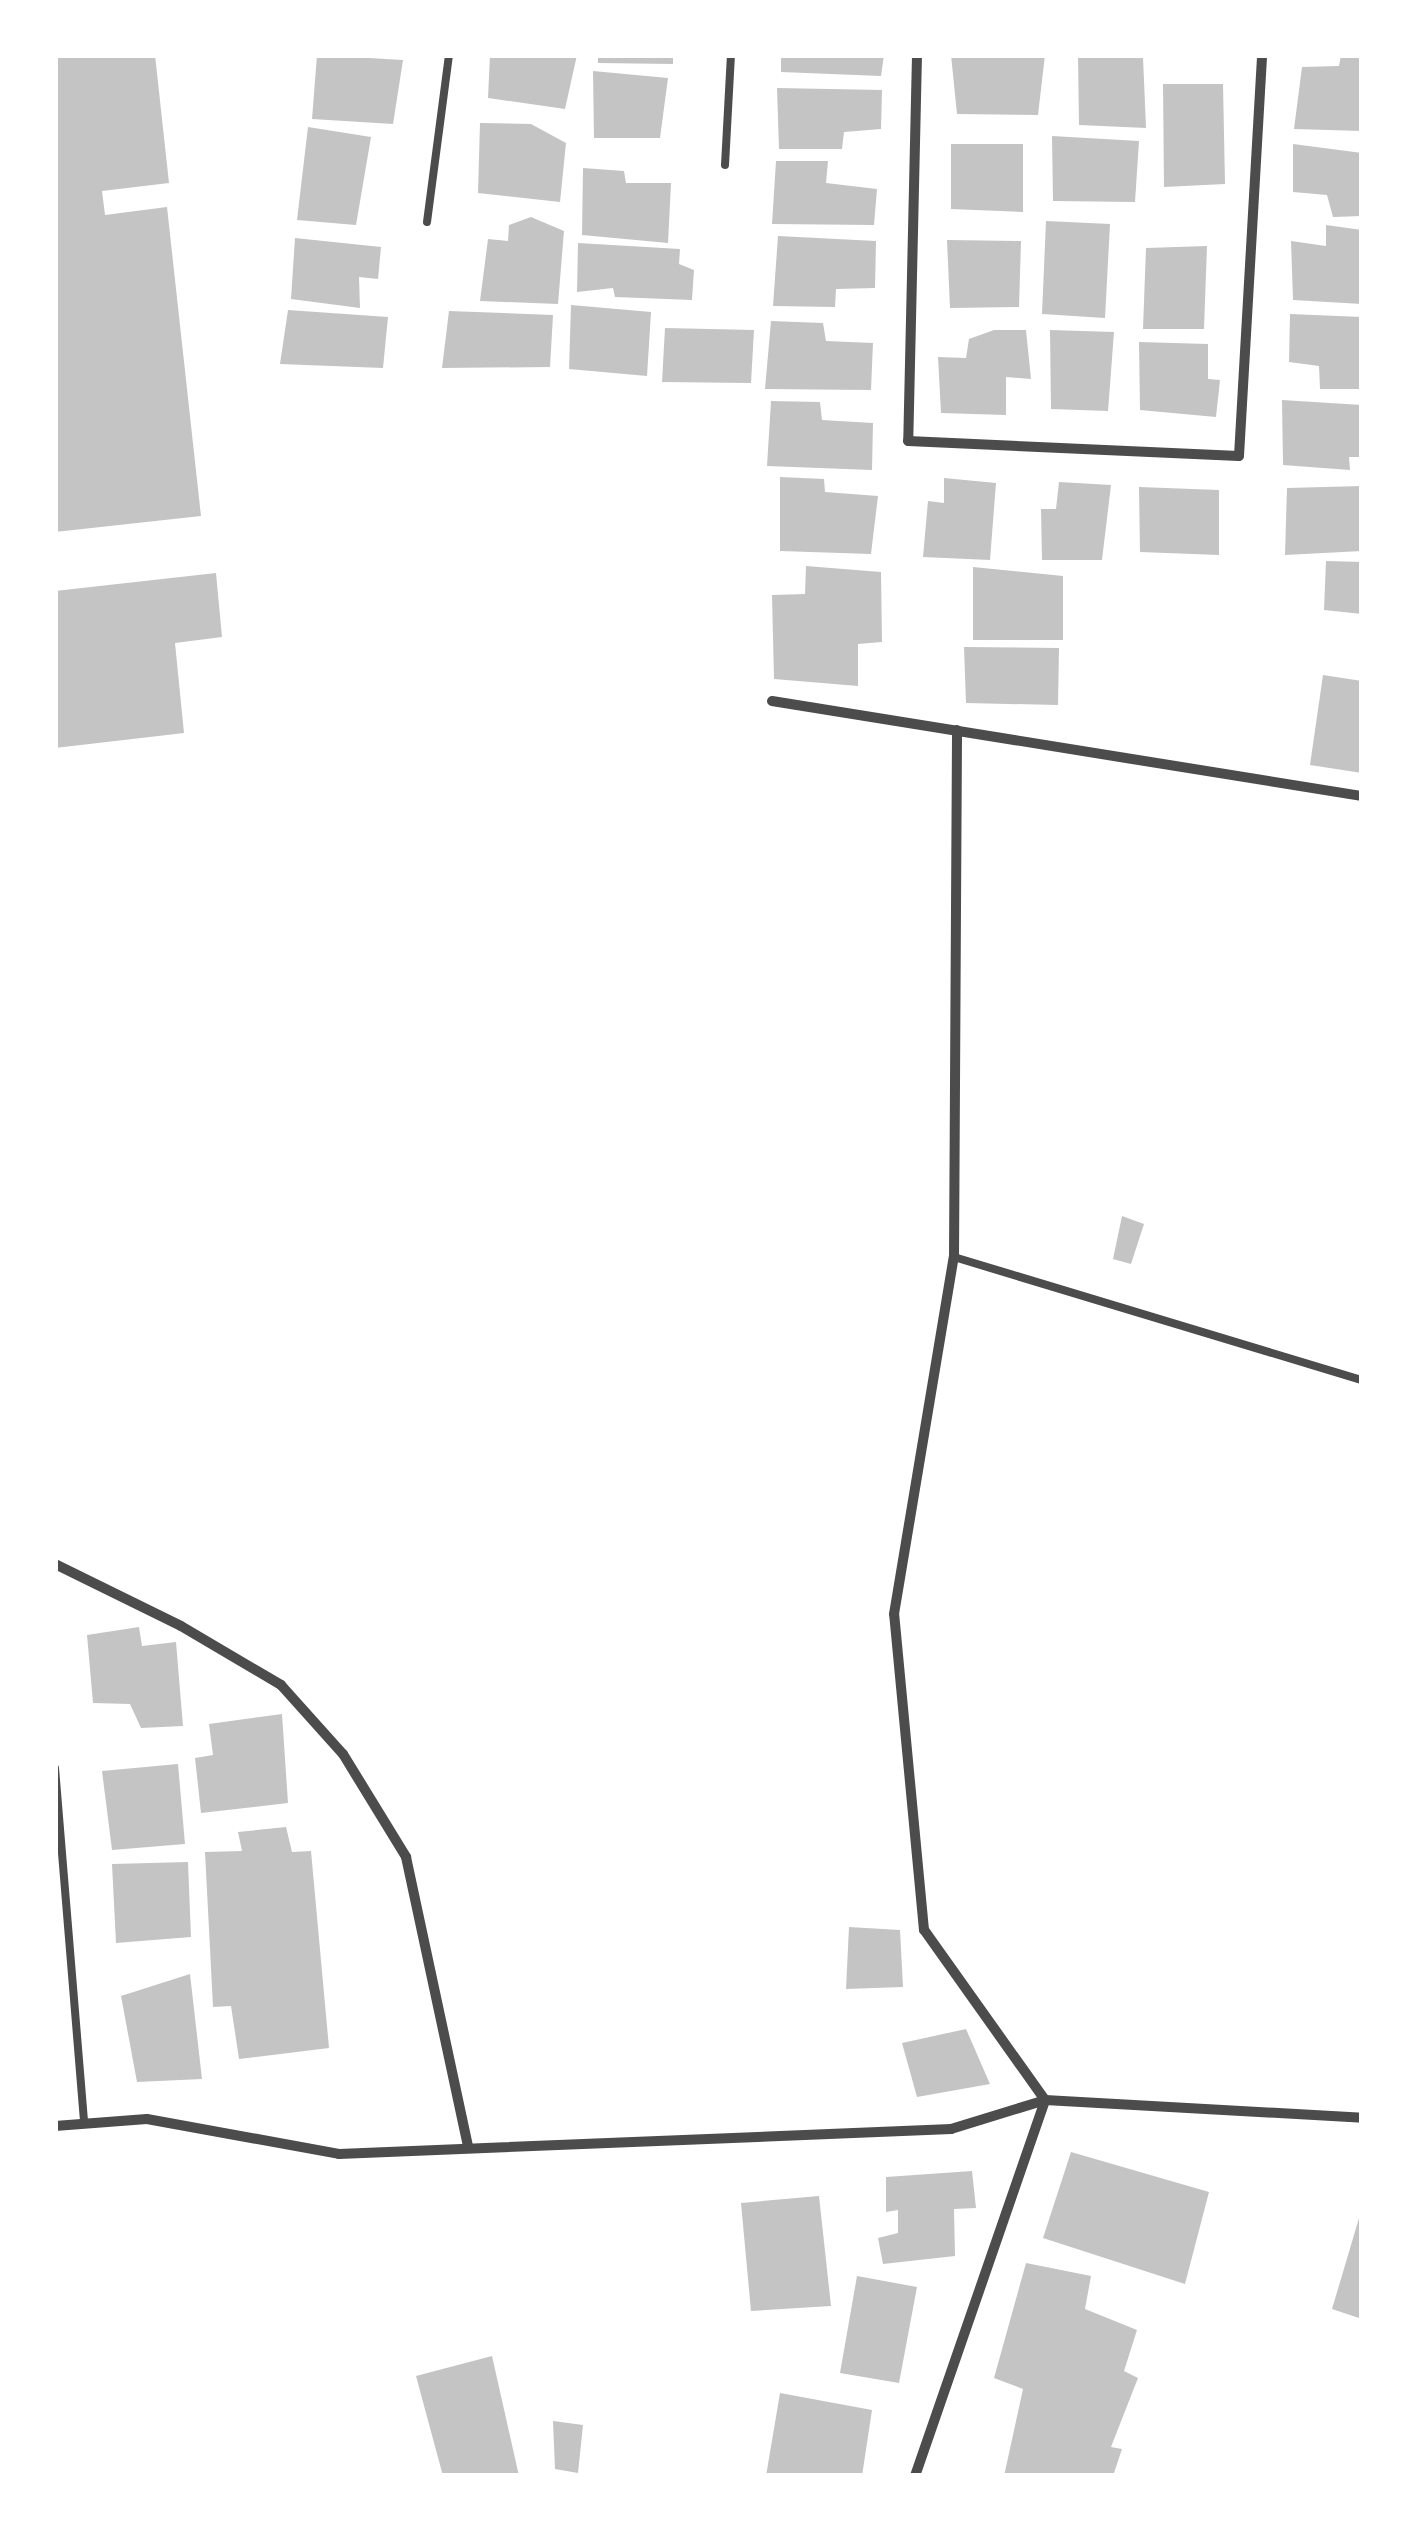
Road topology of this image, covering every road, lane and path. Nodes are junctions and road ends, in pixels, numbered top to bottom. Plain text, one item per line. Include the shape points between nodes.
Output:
1 (449, 55) edge
2 (731, 55) edge
3 (916, 55) edge
4 (1262, 55) edge
5 (725, 165) dead end
6 (427, 222) dead end
7 (772, 701) dead end
8 (957, 730) junction
9 (1362, 796) edge
10 (954, 1257) junction
11 (1362, 1380) edge
12 (55, 1564) edge
13 (55, 1768) edge
14 (1046, 2100) junction
15 (1362, 2118) edge
16 (84, 2121) junction
17 (55, 2126) edge
18 (468, 2147) junction
19 (915, 2476) edge

1 - 6 lane
2 - 5 lane
3 - 4 street via 908,441 1239,456
7 - 8 street
8 - 9 street
8 - 10 street
10 - 11 lane
10 - 14 street via 894,1614 924,1930
12 - 18 street via 181,1626 281,1686 342,1754 406,1857
13 - 16 lane
14 - 15 street
14 - 18 street via 951,2129
14 - 19 street
16 - 17 street
16 - 18 street via 147,2119 339,2154

